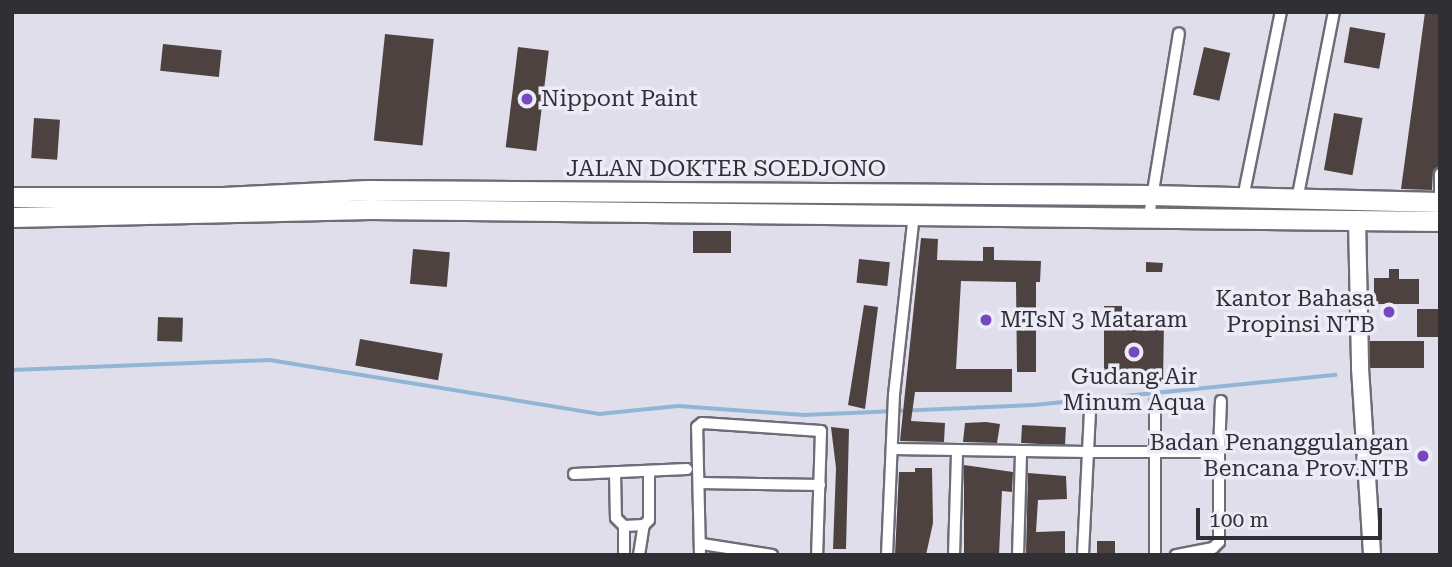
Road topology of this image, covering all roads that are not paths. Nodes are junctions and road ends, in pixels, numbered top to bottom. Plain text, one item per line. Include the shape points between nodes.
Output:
1 (1281, 12) edge
2 (1335, 12) edge
3 (1179, 33) dead end
4 (1440, 174) edge
5 (1152, 191) junction
6 (1244, 193) junction
7 (1440, 193) edge
8 (1298, 195) junction
9 (12, 197) edge
10 (368, 200) junction
11 (1440, 202) edge
12 (715, 204) junction
13 (914, 214) junction
14 (1149, 216) junction
15 (12, 217) edge
16 (1357, 219) junction
17 (1440, 221) edge
18 (1221, 401) dead end
19 (1155, 403) dead end
20 (1090, 411) dead end
21 (893, 450) junction
22 (957, 452) junction
23 (1021, 452) junction
24 (1088, 452) junction
25 (1219, 452) junction
26 (1154, 453) junction
27 (687, 469) dead end
28 (649, 471) junction
29 (615, 472) junction
30 (574, 474) dead end
31 (699, 483) junction
32 (820, 485) junction
33 (643, 525) junction
34 (624, 526) junction
35 (701, 549) edge
36 (624, 555) edge
37 (639, 555) edge
38 (772, 555) edge
39 (817, 555) edge
40 (887, 555) edge
41 (954, 555) edge
42 (1018, 555) edge
43 (1083, 555) edge
44 (1155, 555) edge
45 (1176, 555) edge
46 (1372, 555) edge

1 - 6 street
2 - 8 street
3 - 5 street
4 - 7 street
5 - 6 highway, JALAN DOKTER SOEDJONO
5 - 12 highway, JALAN DOKTER SOEDJONO
5 - 14 street
6 - 8 highway, JALAN DOKTER SOEDJONO
8 - 11 highway, JALAN DOKTER SOEDJONO
9 - 10 highway, JALAN DOKTER SOEDJONO
10 - 12 highway, JALAN DOKTER SOEDJONO
10 - 15 highway, JALAN DOKTER SOEDJONO
12 - 13 highway, JALAN DOKTER SOEDJONO
13 - 14 highway, JALAN DOKTER SOEDJONO
13 - 21 street via 894,395
14 - 16 highway, JALAN DOKTER SOEDJONO
16 - 17 highway, JALAN DOKTER SOEDJONO
16 - 46 street via 1360,371
18 - 25 street
19 - 26 street
20 - 24 street
21 - 22 street
21 - 40 street
22 - 23 street
22 - 41 street
23 - 24 street
23 - 42 street
24 - 26 street
24 - 43 street
25 - 26 street
25 - 45 street via 1219,542 1213,548
26 - 44 street
27 - 28 street
28 - 29 street
28 - 33 street via 651,514
29 - 30 street
29 - 34 street via 616,518
31 - 32 street
31 - 32 street via 697,427 702,423 821,431
31 - 35 street
32 - 39 street
33 - 34 street
33 - 37 street
34 - 36 street
35 - 38 street

